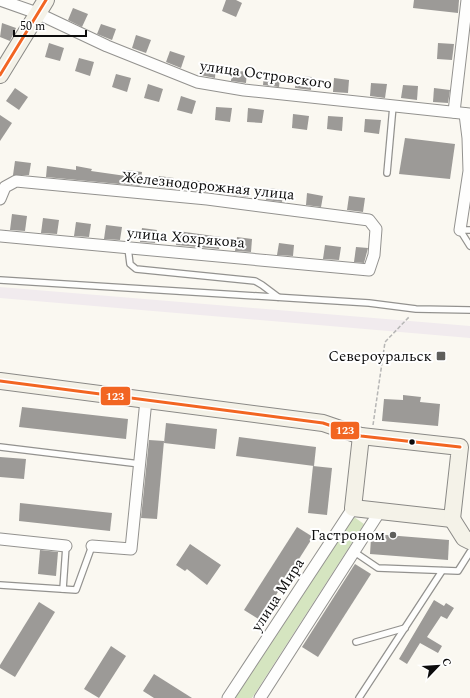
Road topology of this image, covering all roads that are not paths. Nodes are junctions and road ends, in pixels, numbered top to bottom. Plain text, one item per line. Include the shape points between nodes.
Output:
1 (0, 0) edge
2 (467, 0) edge
3 (42, 6) edge
4 (0, 74) edge
5 (393, 106) junction
6 (463, 113) edge
7 (387, 173) dead end
8 (467, 198) edge
9 (0, 199) edge
10 (465, 230) edge
11 (0, 236) edge
12 (470, 246) edge
13 (128, 248) junction
14 (369, 270) joint
15 (0, 280) edge
16 (278, 297) junction
17 (470, 310) edge
18 (0, 381) edge
19 (146, 400) junction
20 (366, 437) junction
21 (0, 447) edge
22 (465, 447) edge
23 (140, 464) junction
24 (353, 508) junction
25 (380, 510) junction
26 (452, 519) junction
27 (0, 539) edge
28 (470, 541) edge
29 (66, 546) joint
30 (92, 546) joint
31 (353, 551) junction
32 (470, 552) edge
33 (442, 571) junction
34 (0, 585) edge
35 (64, 589) junction
36 (405, 628) junction
37 (356, 642) dead end
38 (228, 698) edge
39 (260, 698) edge
40 (359, 698) edge

1 - 3 street, улица Островского
2 - 6 street
3 - 4 street
3 - 5 street, улица Островского via 107,46 197,82 244,90
5 - 6 street, улица Островского
5 - 7 lane
6 - 8 street via 468,138
8 - 10 street
9 - 14 street, Железнодорожная улица via 5,187 16,182 207,199 369,220 376,229 374,255
10 - 12 lane
11 - 13 street, улица Хохрякова
13 - 14 street, улица Хохрякова
13 - 16 lane via 130,264 136,269 255,281
15 - 16 lane
16 - 17 lane via 416,309
18 - 19 street
19 - 20 street via 323,423
19 - 23 street
20 - 22 street
20 - 24 street
21 - 23 lane
22 - 26 street
23 - 30 street via 131,549
24 - 25 street
24 - 38 street, улица Мира
25 - 26 street
25 - 31 street
26 - 28 street via 464,538
27 - 29 street
29 - 35 lane
30 - 35 lane via 76,590
31 - 33 lane via 378,568
31 - 39 street
32 - 33 lane via 458,571
33 - 36 lane
34 - 35 lane
36 - 37 lane
36 - 40 lane

